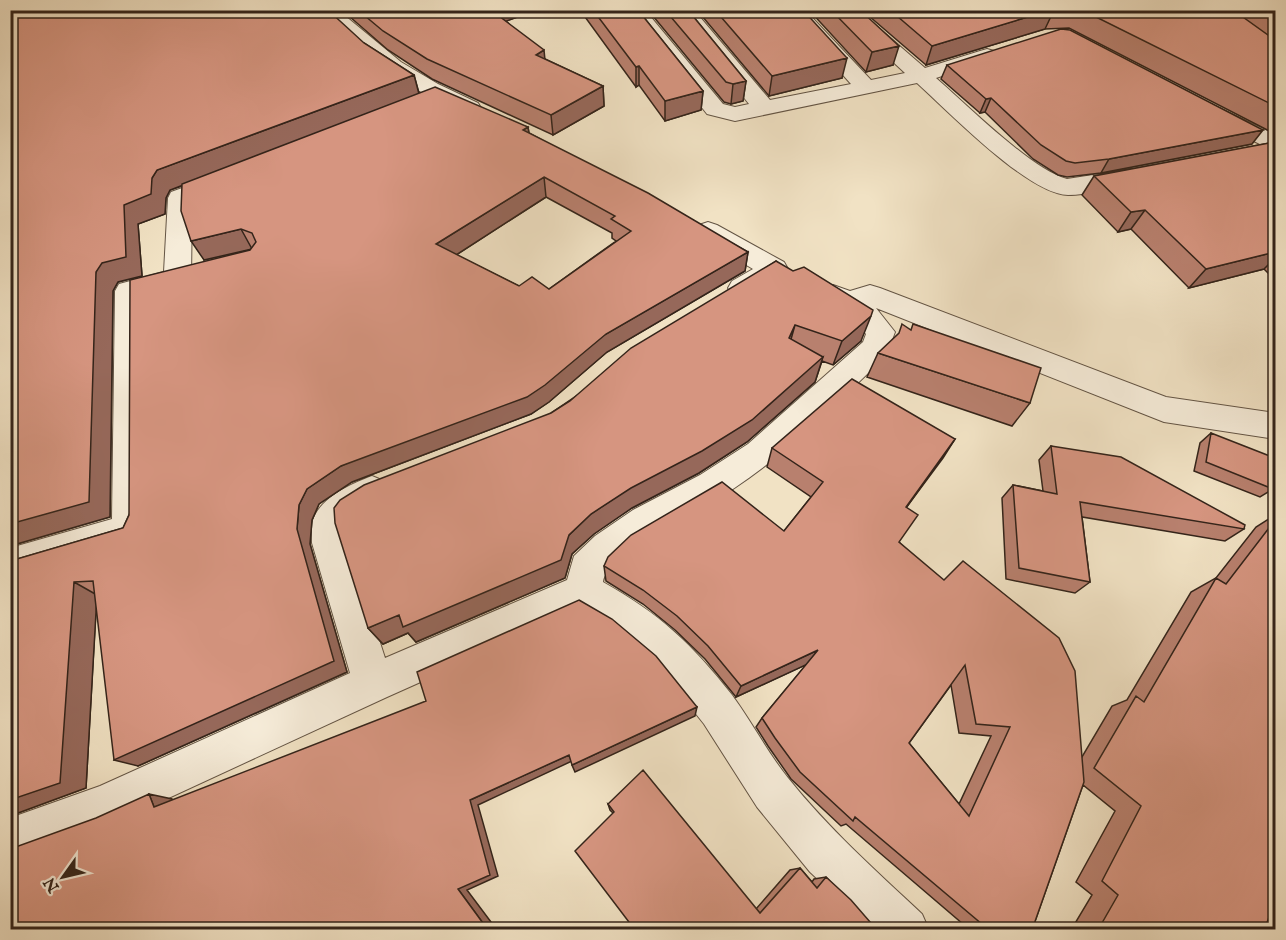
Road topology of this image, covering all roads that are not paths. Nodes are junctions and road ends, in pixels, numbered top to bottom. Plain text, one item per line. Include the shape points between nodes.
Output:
1 (326, 10) edge
2 (634, 10) edge
3 (683, 10) edge
4 (794, 10) edge
5 (846, 10) edge
6 (1012, 47) edge
7 (921, 76) junction
8 (867, 88) junction
9 (1203, 107) edge
10 (765, 109) junction
11 (494, 118) edge
12 (1275, 147) edge
13 (1252, 154) edge
14 (245, 172) edge
15 (1148, 174) edge
16 (679, 214) edge
17 (209, 270) edge
18 (792, 277) junction
19 (177, 278) junction
20 (848, 302) junction
21 (712, 305) edge
22 (1275, 426) edge
23 (398, 482) edge
24 (10, 565) edge
25 (584, 591) junction
26 (373, 683) junction
27 (10, 840) edge
28 (906, 930) edge

1 - 11 street via 351,36 430,100
2 - 10 street via 715,109 735,114
3 - 10 street
4 - 8 street
5 - 7 street
6 - 7 street
7 - 8 street
7 - 15 street via 1024,166 1048,182 1067,188
8 - 10 street
9 - 12 street
12 - 13 street
14 - 19 street via 180,198
16 - 18 street
17 - 19 street
18 - 20 street
18 - 21 street
19 - 24 street via 129,291 129,530
20 - 22 street via 870,295 1164,409
20 - 25 street via 870,317 881,332 876,348 759,454 712,485 645,520 607,548 587,568
23 - 26 street via 365,494 342,508 329,522 330,543
25 - 26 street
25 - 28 street via 628,616 671,652 718,710 772,792 826,856
26 - 27 street via 106,806

